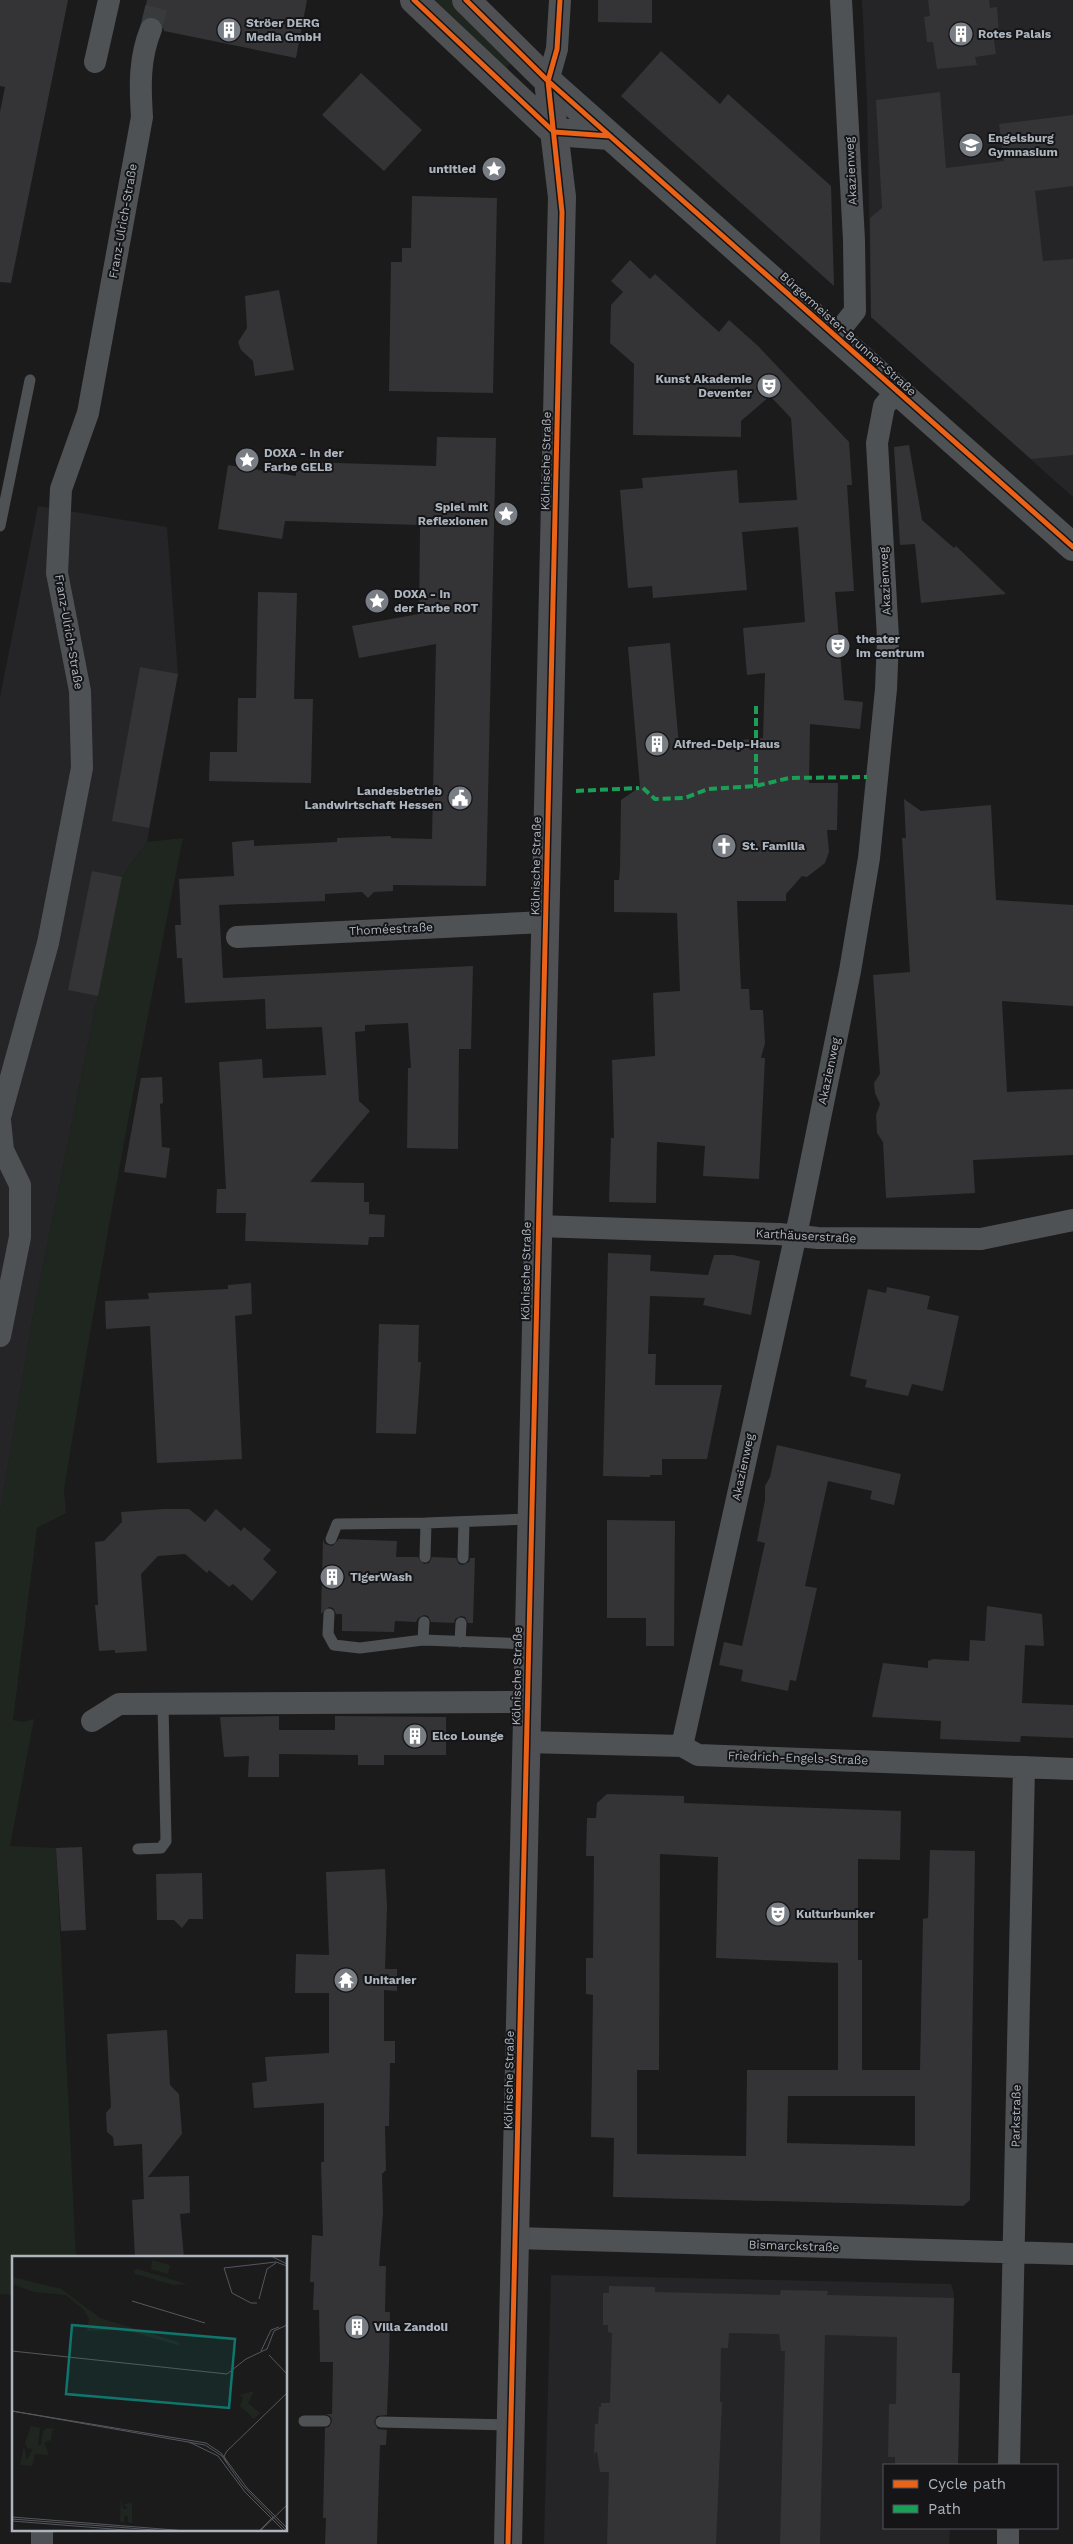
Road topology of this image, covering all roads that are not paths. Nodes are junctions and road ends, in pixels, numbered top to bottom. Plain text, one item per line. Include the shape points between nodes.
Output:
1 (109, 0) edge
2 (414, 0) edge
3 (466, 0) edge
4 (560, 0) edge
5 (841, 0) edge
6 (151, 29) tunnel mouth
7 (95, 62) dead end
8 (548, 81) junction
9 (554, 132) junction
10 (610, 136) junction
11 (835, 336) junction
12 (30, 380) dead end
13 (897, 391) junction
14 (0, 526) edge
15 (1073, 547) edge
16 (545, 922) junction
17 (237, 937) dead end
18 (0, 1119) edge
19 (2, 1150) edge
20 (1073, 1220) edge
21 (538, 1226) junction
22 (794, 1236) junction
23 (0, 1336) edge
24 (530, 1519) junction
25 (464, 1522) junction
26 (426, 1523) junction
27 (331, 1539) dead end
28 (425, 1557) dead end
29 (462, 1558) dead end
30 (329, 1614) dead end
31 (424, 1622) dead end
32 (461, 1623) dead end
33 (424, 1640) junction
34 (460, 1642) junction
35 (528, 1644) junction
36 (526, 1702) junction
37 (163, 1704) junction
38 (92, 1721) dead end
39 (525, 1742) junction
40 (682, 1746) junction
41 (1024, 1767) junction
42 (1073, 1769) edge
43 (138, 1849) dead end
44 (515, 2238) junction
45 (1014, 2252) junction
46 (1073, 2254) edge
47 (304, 2421) dead end
48 (325, 2421) dead end
49 (381, 2422) dead end
50 (511, 2425) junction
51 (1009, 2464) edge
52 (1008, 2529) edge
53 (508, 2544) edge
54 (1008, 2544) edge

1 - 7 street
2 - 9 main road
3 - 8 main road, Bürgermeister-Brunner-Straße
4 - 8 street, Kölnische Straße via 557,49
5 - 11 street, Akazienweg via 856,311
6 - 18 street, Franz-Ulrich-Straße via 140,79 142,117 88,414 62,489 57,573 80,691 82,768 48,942
8 - 9 main road, Kölnische Straße
8 - 10 street, Bürgermeister-Brunner-Straße
9 - 10 street
9 - 16 main road, Kölnische Straße via 562,204
10 - 11 street, Bürgermeister-Brunner-Straße
11 - 13 street, Bürgermeister-Brunner-Straße
12 - 14 lane
13 - 15 street, Bürgermeister-Brunner-Straße
13 - 22 street, Akazienweg via 884,406 877,443 888,638 869,858 850,971
16 - 17 street, Thoméestraße
16 - 21 main road, Kölnische Straße
18 - 19 street, Franz-Ulrich-Straße
19 - 23 street, Franz-Ulrich-Straße via 20,1185 20,1237
20 - 22 street, Karthäuserstraße via 982,1239
21 - 22 street, Karthäuserstraße
21 - 24 main road, Kölnische Straße
22 - 40 street, Akazienweg
24 - 25 lane
24 - 35 main road, Kölnische Straße
25 - 26 lane
25 - 29 lane
26 - 27 lane via 337,1524
26 - 28 lane
30 - 33 lane via 328,1634 334,1645 360,1648
31 - 33 lane
32 - 34 lane
33 - 34 lane
34 - 35 lane
35 - 36 main road, Kölnische Straße
36 - 37 street, Kölnische Straße
36 - 39 main road, Kölnische Straße
37 - 38 street, Kölnische Straße via 119,1704
37 - 43 lane via 166,1841 161,1848
39 - 40 street, Friedrich-Engels-Straße
39 - 44 main road, Kölnische Straße
40 - 41 street, Friedrich-Engels-Straße via 698,1755
41 - 42 street, Friedrich-Engels-Straße
41 - 45 street, Parkstraße
44 - 45 street, Bismarckstraße
44 - 50 main road, Kölnische Straße
45 - 46 street, Bismarckstraße
45 - 51 street, Parkstraße
47 - 48 lane
49 - 50 lane
50 - 53 main road, Kölnische Straße
52 - 54 street

